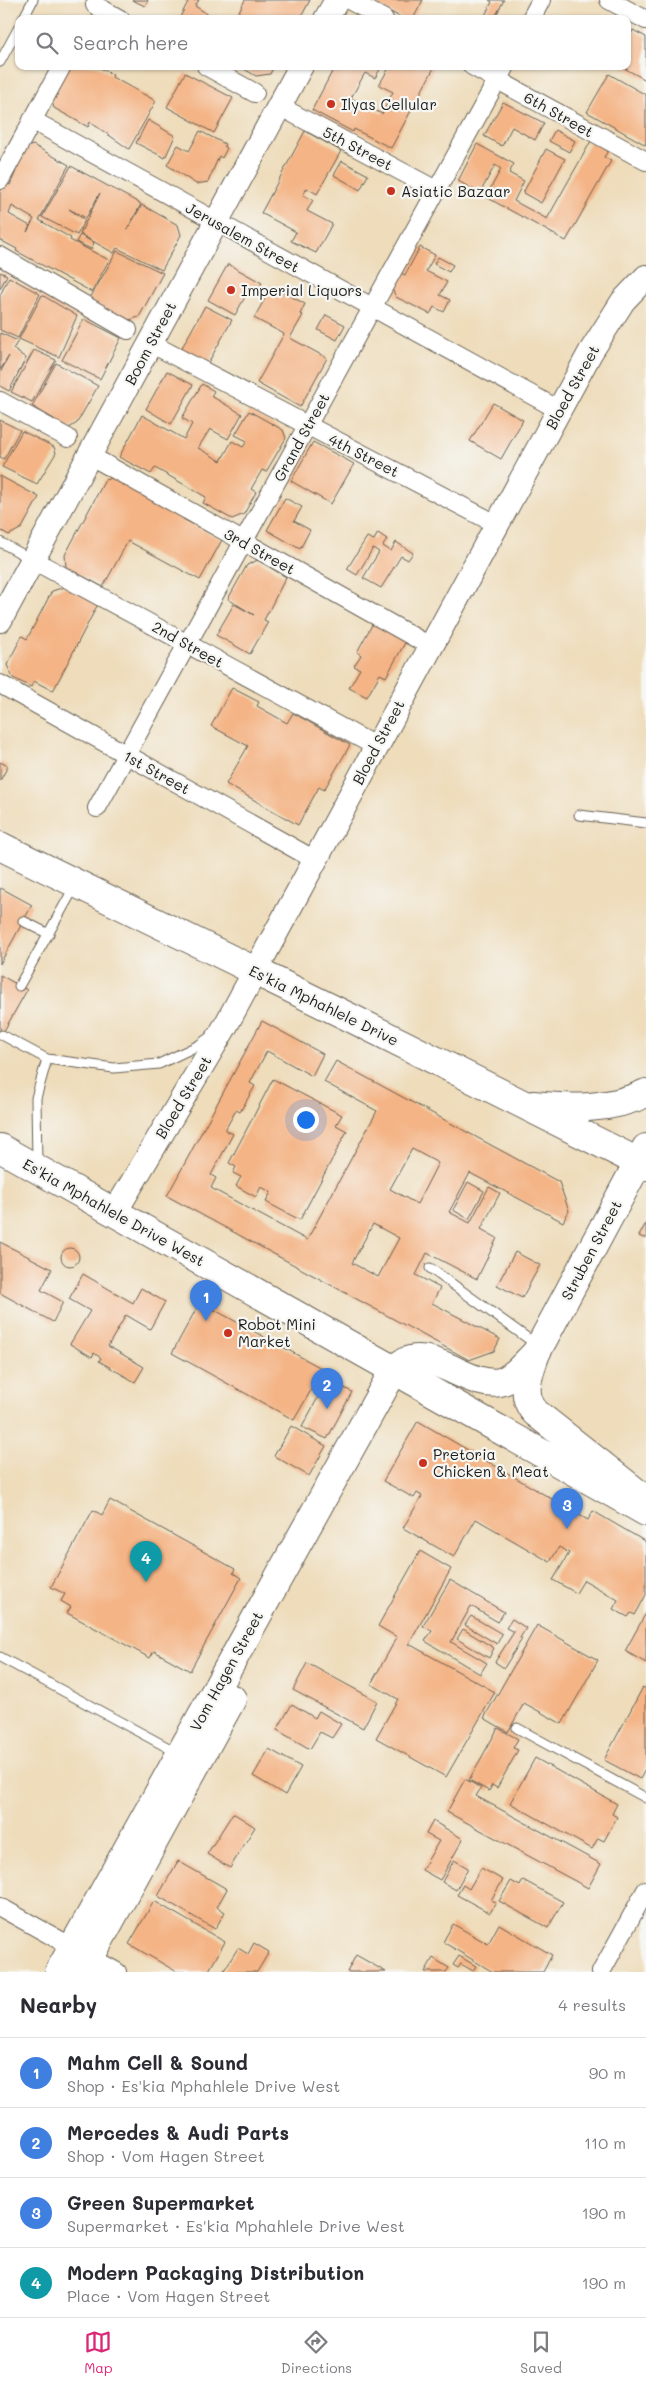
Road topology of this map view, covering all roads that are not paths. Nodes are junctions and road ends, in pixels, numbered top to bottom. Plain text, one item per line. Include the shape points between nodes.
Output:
1 (33, 0) edge
2 (337, 0) edge
3 (349, 0) edge
4 (541, 0) edge
5 (609, 0) edge
6 (92, 6) edge
7 (25, 15) edge
8 (111, 15) edge
9 (328, 15) edge
10 (377, 15) edge
11 (533, 15) edge
12 (646, 20) edge
13 (15, 34) edge
14 (0, 62) edge
15 (60, 70) edge
16 (213, 70) edge
17 (299, 70) edge
18 (489, 70) edge
19 (501, 73) edge
20 (255, 93) dead end
21 (279, 106) junction
22 (32, 120) junction
23 (646, 161) edge
24 (0, 180) edge
25 (436, 190) junction
26 (216, 222) junction
27 (0, 256) edge
28 (646, 277) edge
29 (372, 307) junction
30 (128, 330) dead end
31 (150, 343) junction
32 (0, 401) edge
33 (559, 410) junction
34 (307, 426) junction
35 (68, 438) dead end
36 (89, 455) junction
37 (498, 525) junction
38 (243, 541) junction
39 (0, 542) edge
40 (33, 560) junction
41 (0, 620) edge
42 (187, 643) junction
43 (430, 646) junction
44 (0, 684) edge
45 (375, 746) junction
46 (126, 754) junction
47 (97, 808) dead end
48 (579, 815) dead end
49 (646, 824) edge
50 (0, 846) edge
51 (315, 860) junction
52 (76, 883) junction
53 (23, 921) dead end
54 (49, 934) junction
55 (254, 971) junction
56 (19, 986) dead end
57 (226, 1025) junction
58 (2, 1035) dead end
59 (48, 1059) junction
60 (646, 1093) edge
61 (521, 1104) junction
62 (0, 1148) edge
63 (643, 1159) edge
64 (37, 1168) junction
65 (115, 1212) junction
66 (430, 1268) dead end
67 (537, 1350) junction
68 (402, 1374) junction
69 (646, 1500) edge
70 (646, 1512) edge
71 (0, 1657) edge
72 (517, 1728) dead end
73 (180, 1754) junction
74 (646, 1798) edge
75 (646, 1890) edge
76 (0, 1907) edge
77 (81, 1959) edge
78 (58, 1972) edge
79 (117, 1972) edge
80 (601, 1972) edge

1 - 7 lane
2 - 9 main road
3 - 10 street
4 - 11 street
5 - 12 street
6 - 8 street
13 - 14 lane
15 - 22 street
16 - 20 street
17 - 21 main road, Boom Street
18 - 19 street, 6th Street
19 - 23 street, 6th Street
19 - 25 street, Grand Street
21 - 25 street, 5th Street
21 - 26 main road, Boom Street
22 - 24 street
22 - 26 street, Jerusalem Street
25 - 29 street, Grand Street
26 - 29 street, Jerusalem Street
26 - 31 main road, Boom Street
27 - 30 street
28 - 33 main road, Bloed Street via 618,308
29 - 33 street, Jerusalem Street
29 - 34 street, Grand Street
31 - 34 street, 4th Street
31 - 36 main road, Boom Street
32 - 35 street
33 - 37 main road, Bloed Street
34 - 37 street, 4th Street
34 - 38 street, Grand Street
36 - 38 street, 3rd Street
36 - 40 main road, Boom Street
37 - 43 main road, Bloed Street
38 - 42 street, Grand Street
38 - 43 street, 3rd Street
39 - 40 lane, 2nd Street
40 - 41 main road, Boom Street
40 - 42 street, 2nd Street
42 - 45 street, 2nd Street
42 - 46 street, Grand Street
43 - 45 main road, Bloed Street
44 - 46 street, 1st Street
45 - 51 main road, Bloed Street
46 - 47 street, Grand Street
46 - 51 street, 1st Street
48 - 49 lane
50 - 52 main road, Es'kia Mphahlele Drive
51 - 55 main road, Bloed Street
52 - 54 lane
52 - 55 main road, Es'kia Mphahlele Drive
53 - 54 lane
54 - 56 lane
55 - 57 main road, Bloed Street
55 - 61 main road, Es'kia Mphahlele Drive
57 - 59 lane via 199,1045 159,1064 114,1068
57 - 65 main road, Bloed Street
58 - 59 lane
59 - 64 lane via 36,1098
60 - 61 main road via 617,1104 590,1107
61 - 63 main road, Es'kia Mphahlele Drive
62 - 64 main road, Es'kia Mphahlele Drive West
63 - 67 main road, Struben Street
64 - 65 main road, Es'kia Mphahlele Drive West
65 - 68 main road, Es'kia Mphahlele Drive West
66 - 67 lane
67 - 68 main road via 510,1378 494,1383 420,1360 404,1362
67 - 69 main road via 526,1384 531,1408
68 - 70 main road, Es'kia Mphahlele Drive West
68 - 73 main road, Vom Hagen Street
68 - 77 main road, Vom Hagen Street
71 - 73 lane
72 - 74 lane
73 - 77 main road, Vom Hagen Street
75 - 80 street
76 - 77 street
77 - 78 main road, Vom Hagen Street
77 - 79 street

